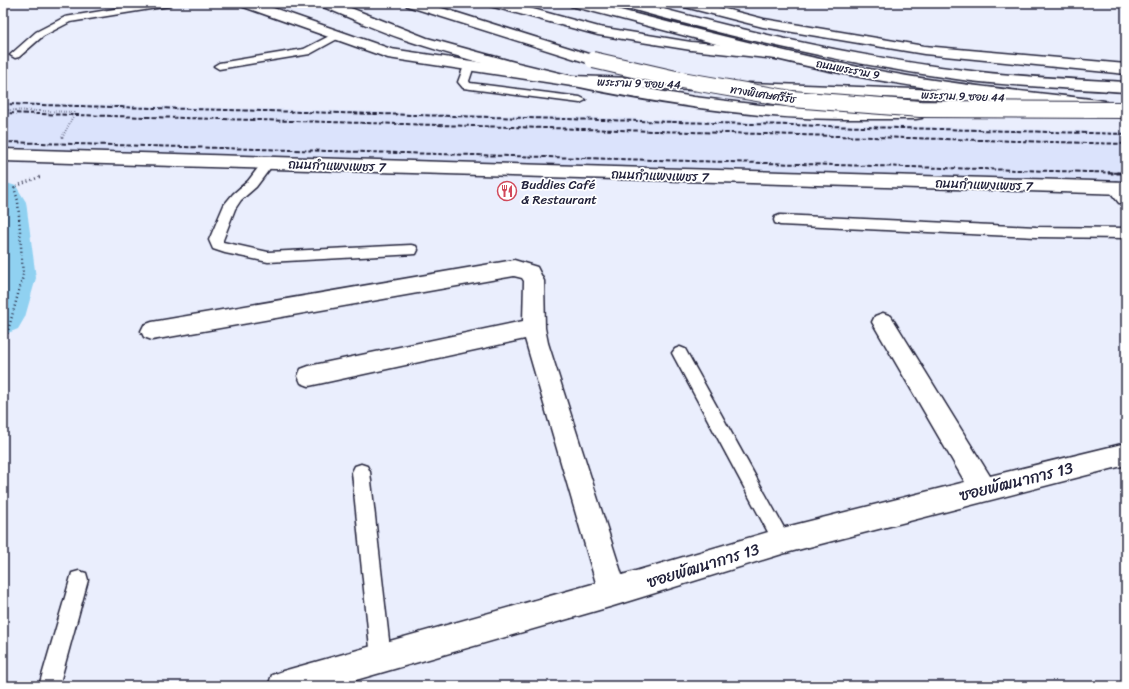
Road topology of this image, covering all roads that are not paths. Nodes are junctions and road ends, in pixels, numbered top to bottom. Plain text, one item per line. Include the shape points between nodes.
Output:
1 (169, 3) edge
2 (246, 3) edge
3 (326, 3) edge
4 (412, 3) edge
5 (495, 3) edge
6 (576, 3) edge
7 (625, 3) edge
8 (686, 3) edge
9 (337, 35) junction
10 (777, 54) junction
11 (15, 55) dead end
12 (219, 66) dead end
13 (469, 66) junction
14 (1126, 69) edge
15 (572, 81) junction
16 (1126, 87) edge
17 (1043, 99) junction
18 (580, 100) dead end
19 (1121, 108) edge
20 (3, 155) edge
21 (268, 163) junction
22 (1122, 192) edge
23 (780, 220) dead end
24 (1126, 233) edge
25 (411, 250) dead end
26 (884, 322) dead end
27 (534, 328) junction
28 (152, 331) dead end
29 (680, 353) dead end
30 (309, 376) dead end
31 (1126, 454) edge
32 (362, 472) dead end
33 (983, 489) junction
34 (782, 541) junction
35 (79, 580) dead end
36 (613, 592) junction
37 (381, 658) junction
38 (49, 686) edge
39 (283, 686) edge

1 - 11 lane via 68,19 53,25
2 - 9 main road, พระราม 9 ซอย 44
3 - 15 main road via 422,41
4 - 19 main road, ทางพิเศษศรีรัช, bridge via 593,60 676,79 792,99 920,109
5 - 10 main road via 598,31 690,46
6 - 10 main road, ถนนพระราม 9
7 - 16 main road via 683,20 823,52 943,72
8 - 14 main road via 763,23 924,50
9 - 12 lane via 306,52
9 - 13 main road, พระราม 9 ซอย 44 via 388,53
10 - 17 main road, ถนนพระราม 9 via 870,74
13 - 15 main road, พระราม 9 ซอย 44
13 - 18 lane via 463,82 467,86
15 - 17 main road, พระราม 9 ซอย 44
15 - 19 main road via 694,102 822,114
17 - 19 main road, ถนนพระราม 9
20 - 21 main road, ถนนกำแพงเพชร 7
21 - 22 main road, ถนนกำแพงเพชร 7
21 - 25 lane via 228,208 216,240 218,245 268,257
23 - 24 lane via 1036,232
26 - 33 main road
27 - 28 main road via 534,281 530,272 514,268
27 - 30 main road
27 - 36 main road
29 - 34 lane
31 - 33 main road, ซอยพัฒนาการ 13
32 - 37 lane
33 - 34 main road, ซอยพัฒนาการ 13
34 - 36 main road, ซอยพัฒนาการ 13
35 - 38 lane
36 - 37 main road, ซอยพัฒนาการ 13
37 - 39 main road, ซอยพัฒนาการ 13

